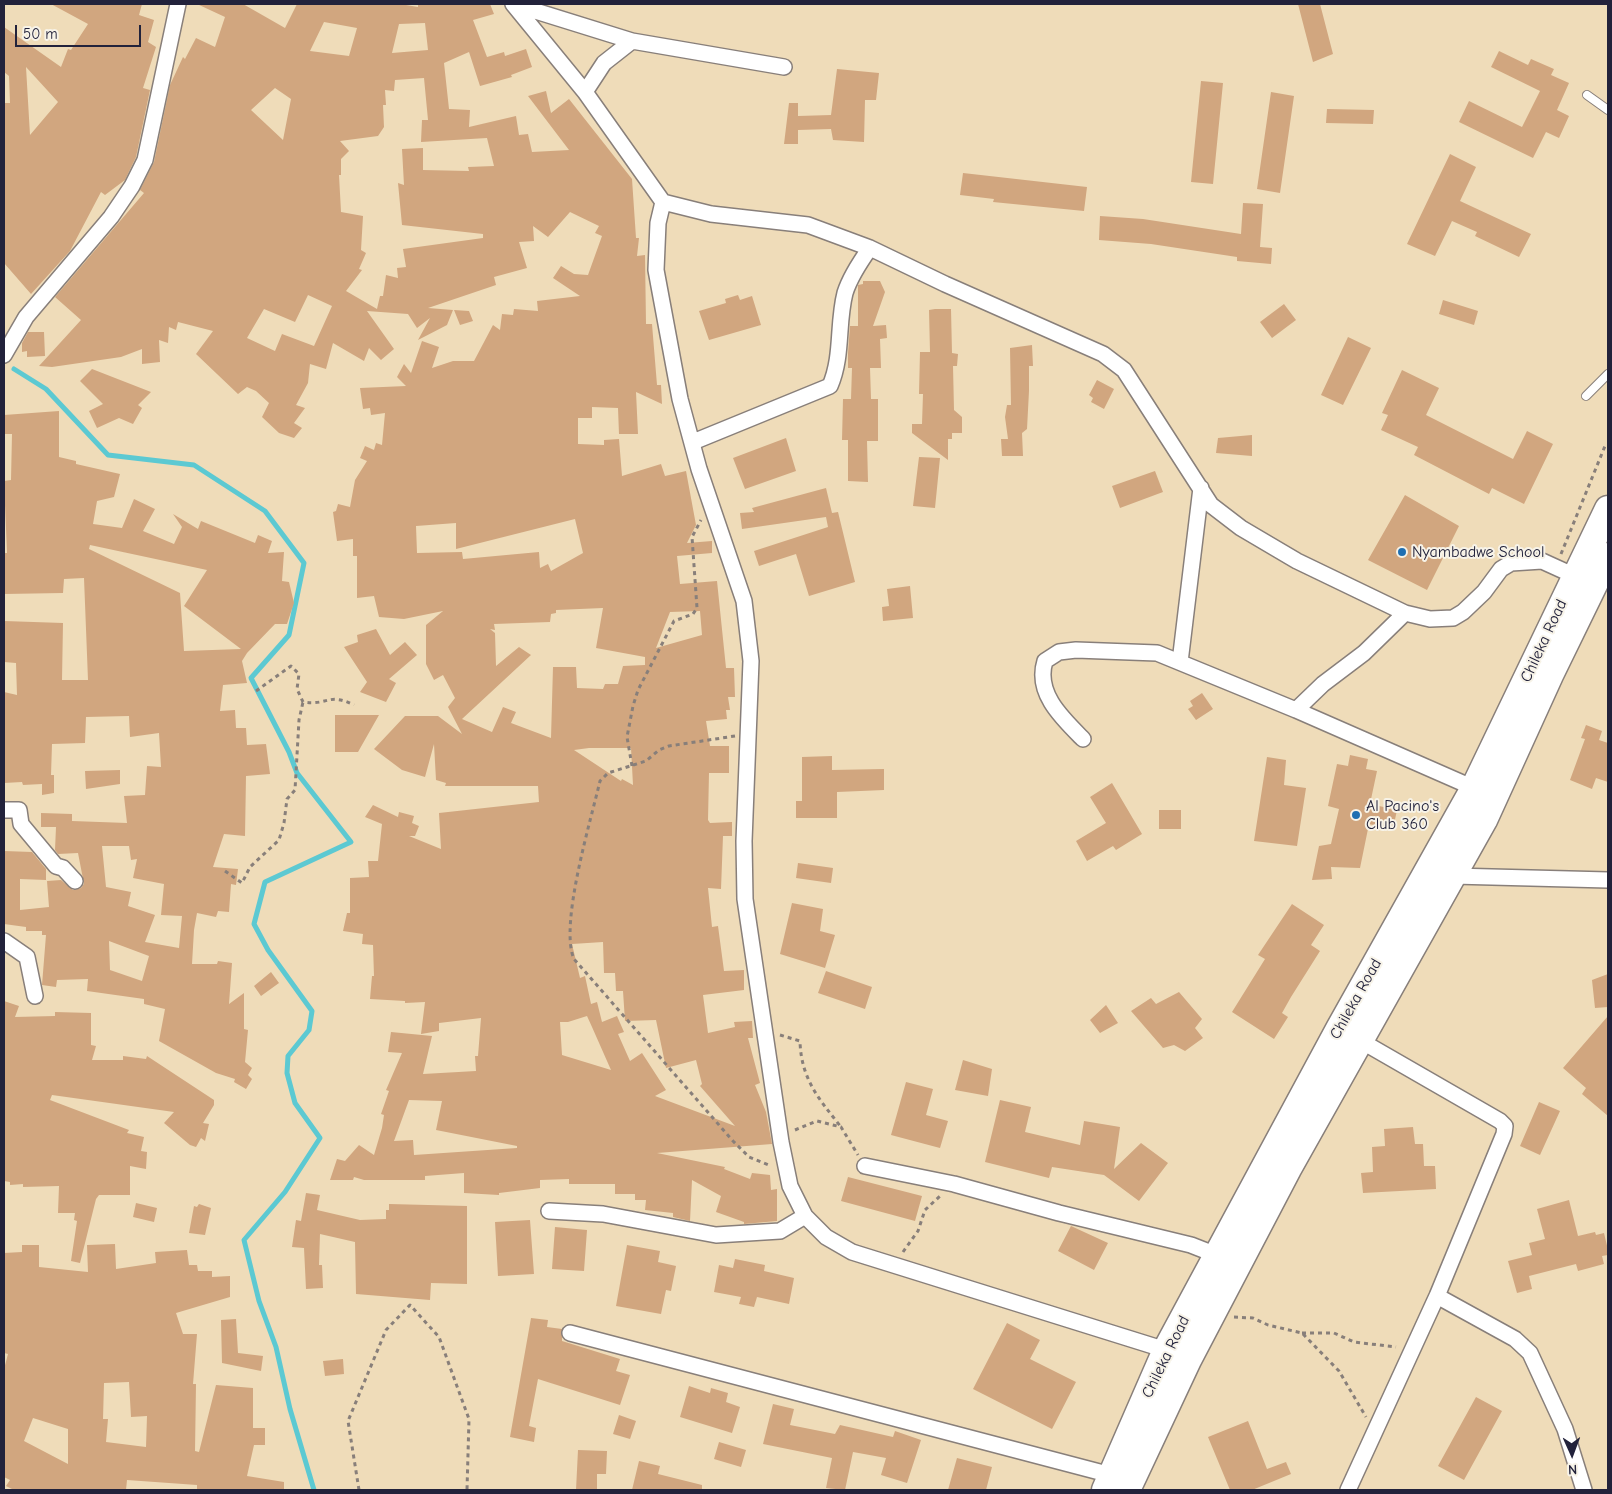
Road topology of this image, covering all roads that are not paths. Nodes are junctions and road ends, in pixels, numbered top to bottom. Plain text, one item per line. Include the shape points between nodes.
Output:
1 (178, 4) edge
2 (513, 4) edge
3 (632, 41) junction
4 (784, 67) dead end
5 (585, 92) junction
6 (1587, 95) dead end
7 (1608, 110) edge
8 (662, 202) junction
9 (870, 248) junction
10 (4, 355) edge
11 (1608, 374) edge
12 (1586, 396) dead end
13 (693, 442) junction
14 (1201, 488) junction
15 (1608, 509) edge
16 (1608, 556) edge
17 (1566, 571) junction
18 (1405, 613) junction
19 (1180, 662) junction
20 (1296, 710) junction
21 (1083, 739) dead end
22 (1474, 788) junction
23 (4, 810) edge
24 (1453, 876) junction
25 (1608, 880) edge
26 (75, 882) dead end
27 (4, 941) edge
28 (35, 996) dead end
29 (1361, 1041) junction
30 (865, 1166) road end
31 (549, 1211) dead end
32 (805, 1216) junction
33 (1219, 1256) junction
34 (1437, 1296) junction
35 (570, 1333) dead end
36 (1166, 1350) junction
37 (1114, 1485) edge
38 (1348, 1490) edge
39 (1584, 1490) edge

1 - 10 street via 144,160 132,186 111,216 26,317
2 - 3 street
2 - 5 street
3 - 4 street
3 - 5 street via 604,63
5 - 8 street
6 - 7 lane
8 - 9 street via 711,214 808,225
8 - 13 street via 656,270 680,399
9 - 13 street via 845,294 838,363 830,386
9 - 14 street via 1103,354 1117,364 1140,393
11 - 12 lane
13 - 32 street via 744,601 751,660 745,899 781,1142 790,1186
14 - 18 street via 1211,505 1241,528 1297,561
14 - 19 street
15 - 17 highway, Chileka Road
16 - 24 highway, Chileka Road via 1484,820
17 - 18 street via 1542,561 1511,563 1501,569 1463,612 1453,618 1430,620
17 - 22 highway, Chileka Road
18 - 20 street via 1364,653 1323,684
19 - 20 street
19 - 21 street via 1158,653 1076,650 1059,652 1045,661 1041,673 1046,693 1062,718
20 - 22 street
22 - 33 highway, Chileka Road via 1339,1029
23 - 26 street via 19,810 22,824 56,866 63,868
24 - 25 street
24 - 29 highway, Chileka Road
27 - 28 street via 28,957
29 - 34 street via 1448,1089 1504,1126 1504,1134
29 - 37 highway, Chileka Road via 1288,1169 1188,1360
30 - 33 street via 954,1184 1191,1245
31 - 32 street via 603,1214 716,1235 780,1231
32 - 36 street via 826,1237 852,1252
33 - 36 highway, Chileka Road
34 - 38 street
34 - 39 street via 1515,1339 1530,1353 1565,1429
35 - 37 street
36 - 37 highway, Chileka Road

